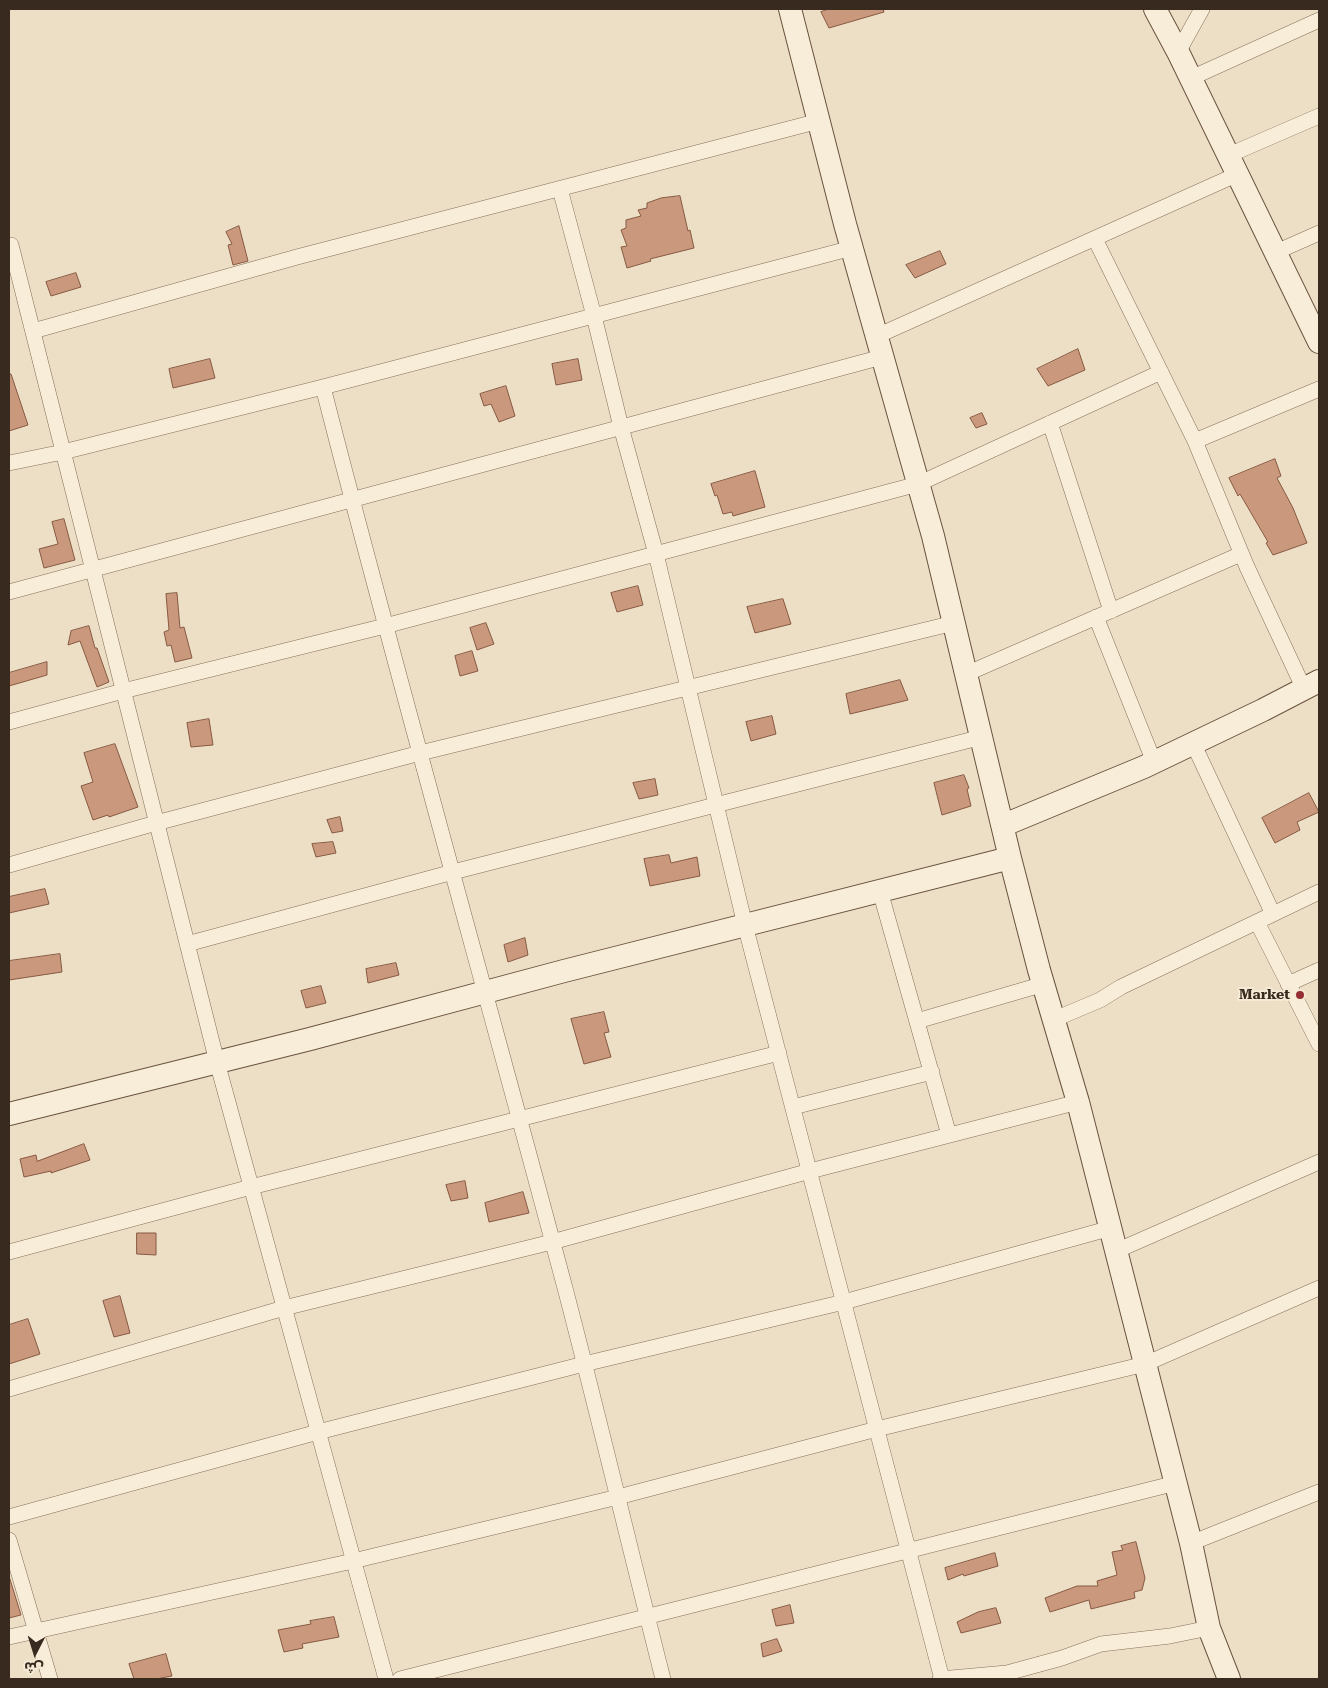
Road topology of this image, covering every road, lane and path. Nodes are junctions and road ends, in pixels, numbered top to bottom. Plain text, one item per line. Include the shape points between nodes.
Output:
1 (790, 9) edge
2 (1155, 9) edge
3 (1202, 9) edge
4 (1319, 20) edge
5 (1178, 52) junction
6 (1191, 78) junction
7 (1319, 116) edge
8 (819, 121) junction
9 (1234, 165) junction
10 (560, 189) junction
11 (1319, 233) edge
12 (1095, 239) junction
13 (11, 245) dead end
14 (852, 248) junction
15 (1276, 252) junction
16 (594, 316) junction
17 (33, 332) junction
18 (1319, 342) edge
19 (880, 347) junction
20 (1160, 372) junction
21 (323, 387) junction
22 (1319, 390) edge
23 (1050, 423) junction
24 (621, 428) junction
25 (1195, 441) junction
26 (63, 452) junction
27 (9, 463) edge
28 (918, 484) junction
29 (352, 500) junction
30 (656, 554) junction
31 (1241, 554) junction
32 (93, 570) junction
33 (9, 592) edge
34 (1111, 610) junction
35 (1096, 617) junction
36 (954, 623) junction
37 (385, 626) junction
38 (966, 674) junction
39 (1312, 685) edge
40 (688, 688) junction
41 (123, 691) junction
42 (9, 722) edge
43 (982, 737) junction
44 (1194, 743) junction
45 (420, 753) junction
46 (1154, 762) junction
47 (715, 805) junction
48 (156, 823) junction
49 (1004, 825) junction
50 (1010, 858) junction
51 (9, 865) edge
52 (453, 872) junction
53 (880, 891) junction
54 (1319, 892) edge
55 (1273, 914) junction
56 (1257, 922) junction
57 (745, 925) junction
58 (187, 944) junction
59 (1319, 970) edge
60 (1044, 984) junction
61 (1288, 984) junction
62 (485, 992) junction
63 (1055, 1019) junction
64 (917, 1021) junction
65 (1319, 1042) edge
66 (779, 1053) junction
67 (217, 1062) junction
68 (932, 1072) junction
69 (1078, 1102) junction
70 (793, 1107) junction
71 (9, 1114) edge
72 (519, 1118) junction
73 (949, 1135) junction
74 (1319, 1162) edge
75 (810, 1171) junction
76 (251, 1187) junction
77 (1111, 1228) junction
78 (552, 1242) junction
79 (9, 1252) edge
80 (1116, 1252) junction
81 (1319, 1288) edge
82 (844, 1302) junction
83 (284, 1308) junction
84 (584, 1364) junction
85 (1145, 1364) junction
86 (9, 1389) edge
87 (877, 1429) junction
88 (318, 1432) junction
89 (1176, 1483) junction
90 (1319, 1492) edge
91 (618, 1498) junction
92 (9, 1517) edge
93 (9, 1540) edge
94 (1191, 1543) junction
95 (908, 1550) junction
96 (353, 1561) junction
97 (647, 1616) junction
98 (1209, 1628) junction
99 (35, 1630) junction
100 (9, 1637) edge
101 (50, 1679) edge
102 (386, 1679) edge
103 (400, 1679) edge
104 (663, 1679) edge
105 (941, 1679) edge
106 (1229, 1679) edge

1 - 8 street
2 - 5 street
3 - 5 street
4 - 6 street
5 - 6 street
6 - 9 street
7 - 9 street
8 - 10 street
8 - 14 street
9 - 12 street
9 - 15 street
10 - 16 street
10 - 17 street via 297,257
11 - 15 street
12 - 19 street
12 - 20 street
13 - 17 street
14 - 16 street
14 - 19 street
15 - 18 street
16 - 21 street
16 - 24 street
17 - 26 street
19 - 24 street
19 - 28 street
20 - 23 street
20 - 25 street
21 - 26 street
21 - 29 street
22 - 25 street
23 - 28 street
23 - 34 street
24 - 29 street
24 - 30 street
25 - 31 street
26 - 27 street
26 - 32 street
28 - 30 street
28 - 36 street
29 - 32 street
29 - 37 street
30 - 37 street
30 - 40 street
31 - 34 street
31 - 39 street
32 - 33 street
32 - 41 street
34 - 35 street
35 - 38 street
35 - 46 street
36 - 38 street
36 - 40 street
37 - 41 street
37 - 45 street
38 - 43 street
39 - 44 street
40 - 45 street
40 - 47 street
41 - 42 street
41 - 48 street
43 - 47 street
43 - 49 street
44 - 46 street
44 - 55 street
45 - 48 street
45 - 52 street
46 - 49 street
47 - 52 street
47 - 57 street
48 - 51 street
48 - 58 street
49 - 50 street
50 - 53 street
50 - 60 street
52 - 58 street
52 - 62 street
53 - 57 street
53 - 64 street
54 - 55 street
55 - 56 street
56 - 61 street
56 - 63 street
57 - 62 street
57 - 66 street
58 - 67 street
59 - 61 street
60 - 63 street
60 - 64 street
61 - 65 street
62 - 67 street
62 - 72 street
63 - 69 street
64 - 68 street
66 - 70 street
66 - 72 street
67 - 71 street
67 - 76 street
68 - 70 street
68 - 73 street
69 - 73 street
69 - 77 street
70 - 75 street
72 - 76 street
72 - 78 street
73 - 75 street
74 - 80 street
75 - 78 street
75 - 82 street
76 - 79 street
76 - 83 street
77 - 80 street
77 - 82 street
78 - 83 street
78 - 84 street
80 - 85 street
81 - 85 street
82 - 84 street
82 - 87 street
83 - 86 street
83 - 88 street
84 - 88 street
84 - 91 street
85 - 87 street
85 - 89 street
87 - 91 street
87 - 95 street
88 - 92 street
88 - 96 street
89 - 94 street
89 - 95 street
90 - 94 street
91 - 96 street
91 - 97 street
93 - 99 street
94 - 98 street
95 - 97 street
95 - 105 street
96 - 99 street
96 - 102 street
97 - 103 street
97 - 104 street
98 - 105 street via 1101,1644 1007,1673
98 - 106 street
99 - 100 street
99 - 101 street

